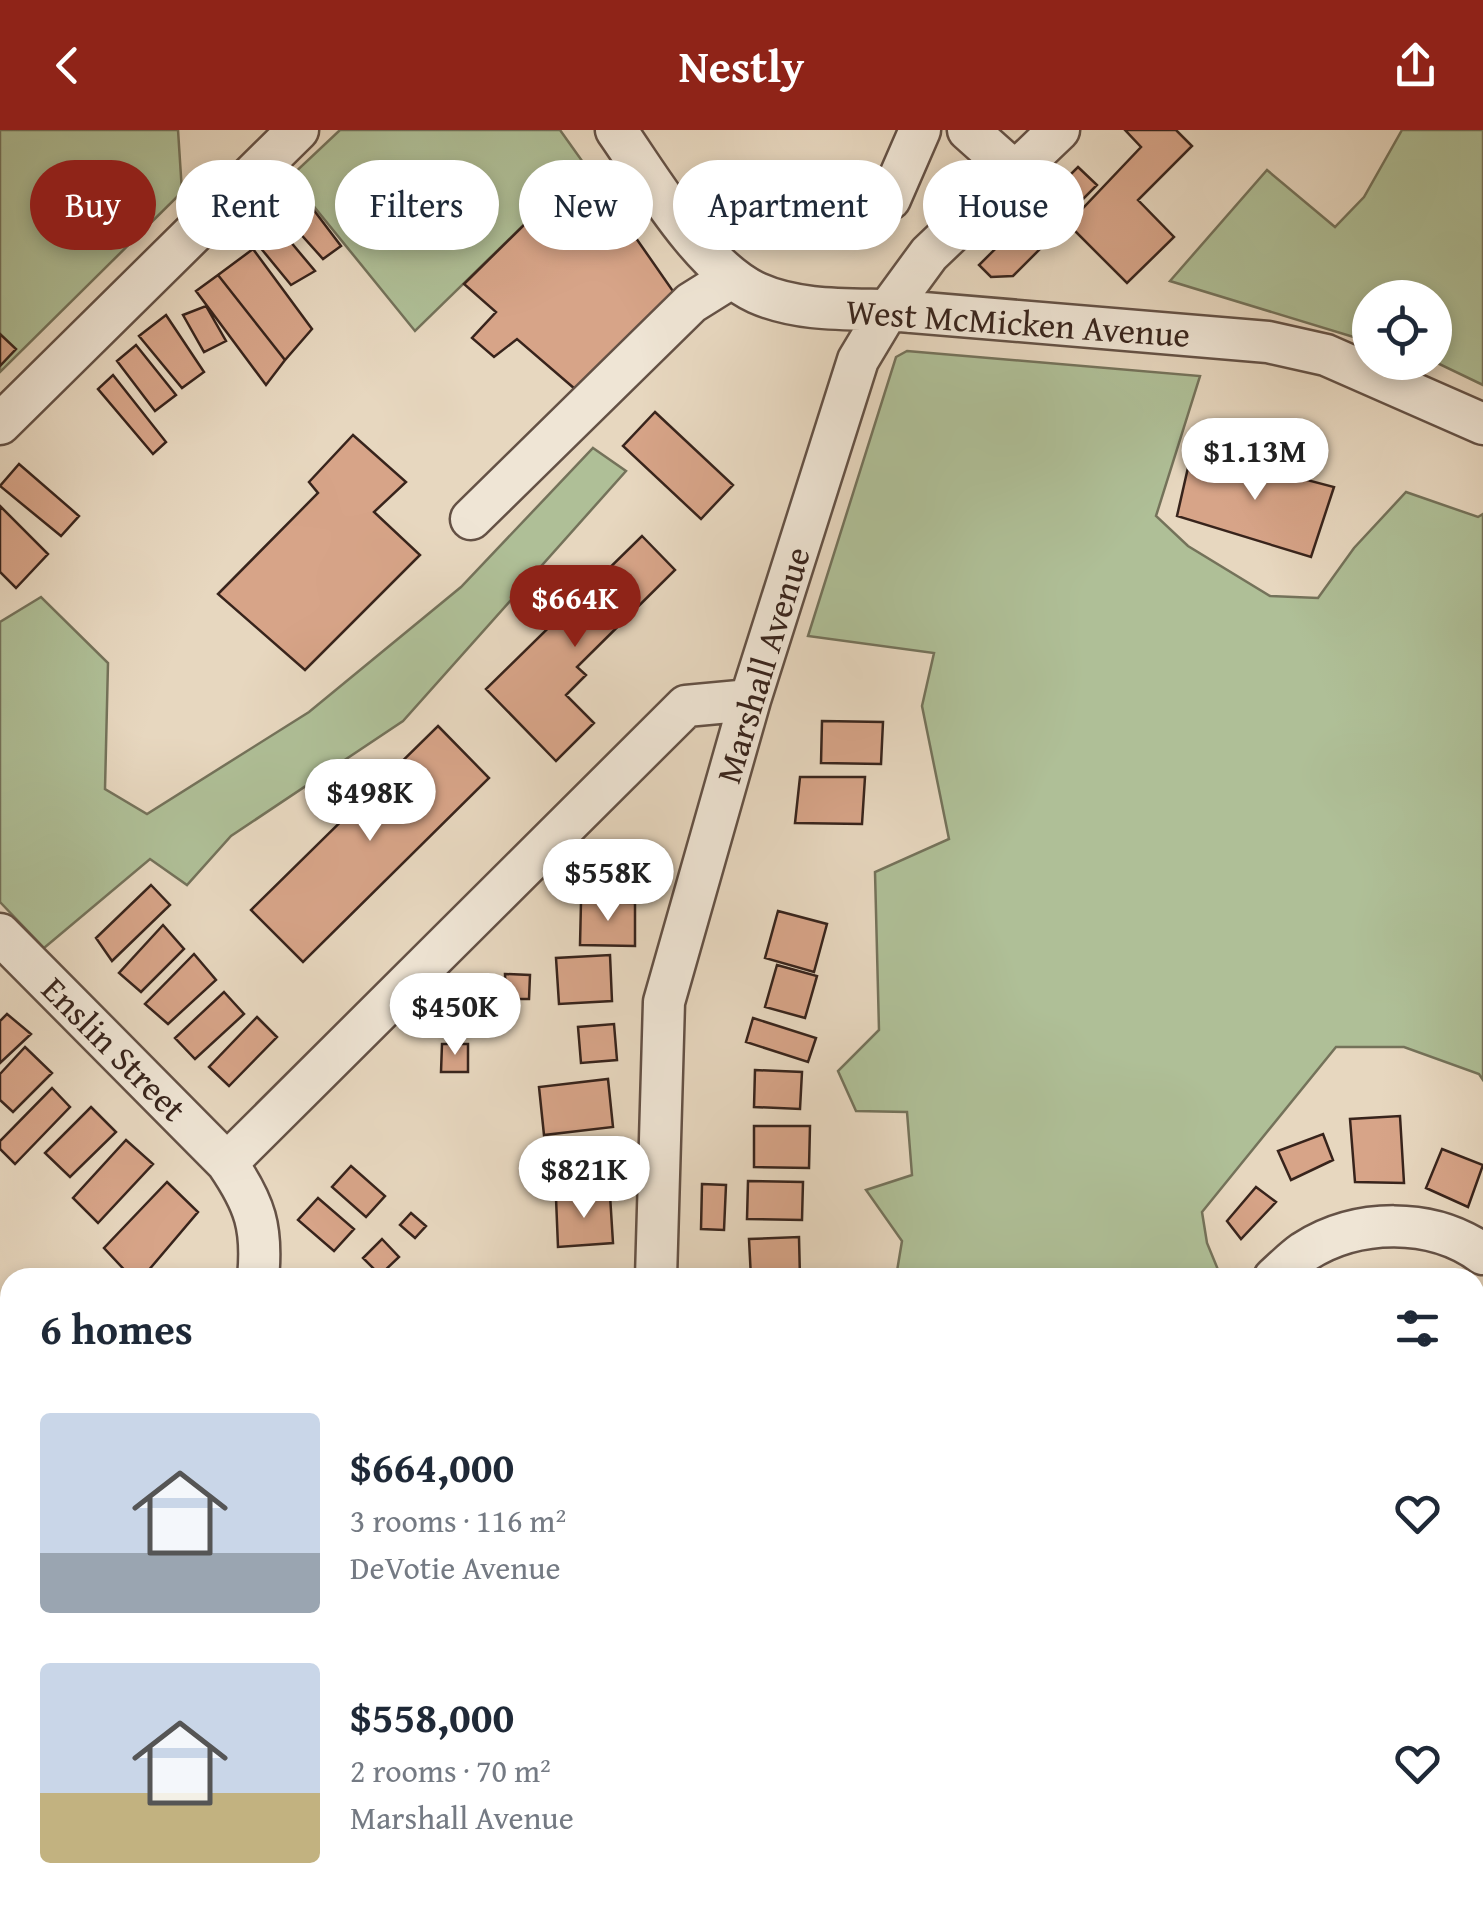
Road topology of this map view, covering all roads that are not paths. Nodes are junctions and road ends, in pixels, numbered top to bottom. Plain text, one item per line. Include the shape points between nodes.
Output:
1 (298, 130) edge
2 (616, 130) edge
3 (920, 130) edge
4 (968, 130) edge
5 (1059, 130) edge
6 (1002, 160) edge
7 (1028, 160) edge
8 (903, 169) edge
9 (933, 250) edge
10 (731, 278) junction
11 (888, 310) junction
12 (0, 424) edge
13 (1483, 424) edge
14 (471, 520) dead end
15 (750, 700) junction
16 (0, 934) edge
17 (227, 1163) junction
18 (1483, 1254) edge
19 (259, 1268) edge
20 (656, 1268) edge
21 (1286, 1268) edge

1 - 12 street
2 - 10 street, West McMicken Avenue via 682,224
3 - 8 street
4 - 6 street
5 - 7 street, Marshall Avenue
9 - 11 street, Marshall Avenue
10 - 11 street, West McMicken Avenue via 793,304
10 - 14 street via 691,303
11 - 13 street, West McMicken Avenue via 1268,342 1326,355
11 - 15 street, Marshall Avenue via 858,360
15 - 17 street via 686,706
15 - 20 street, Marshall Avenue via 664,1002
16 - 17 street, Enslin Street
17 - 19 street, Enslin Street via 258,1218
18 - 21 street via 1448,1236 1389,1226 1330,1238

